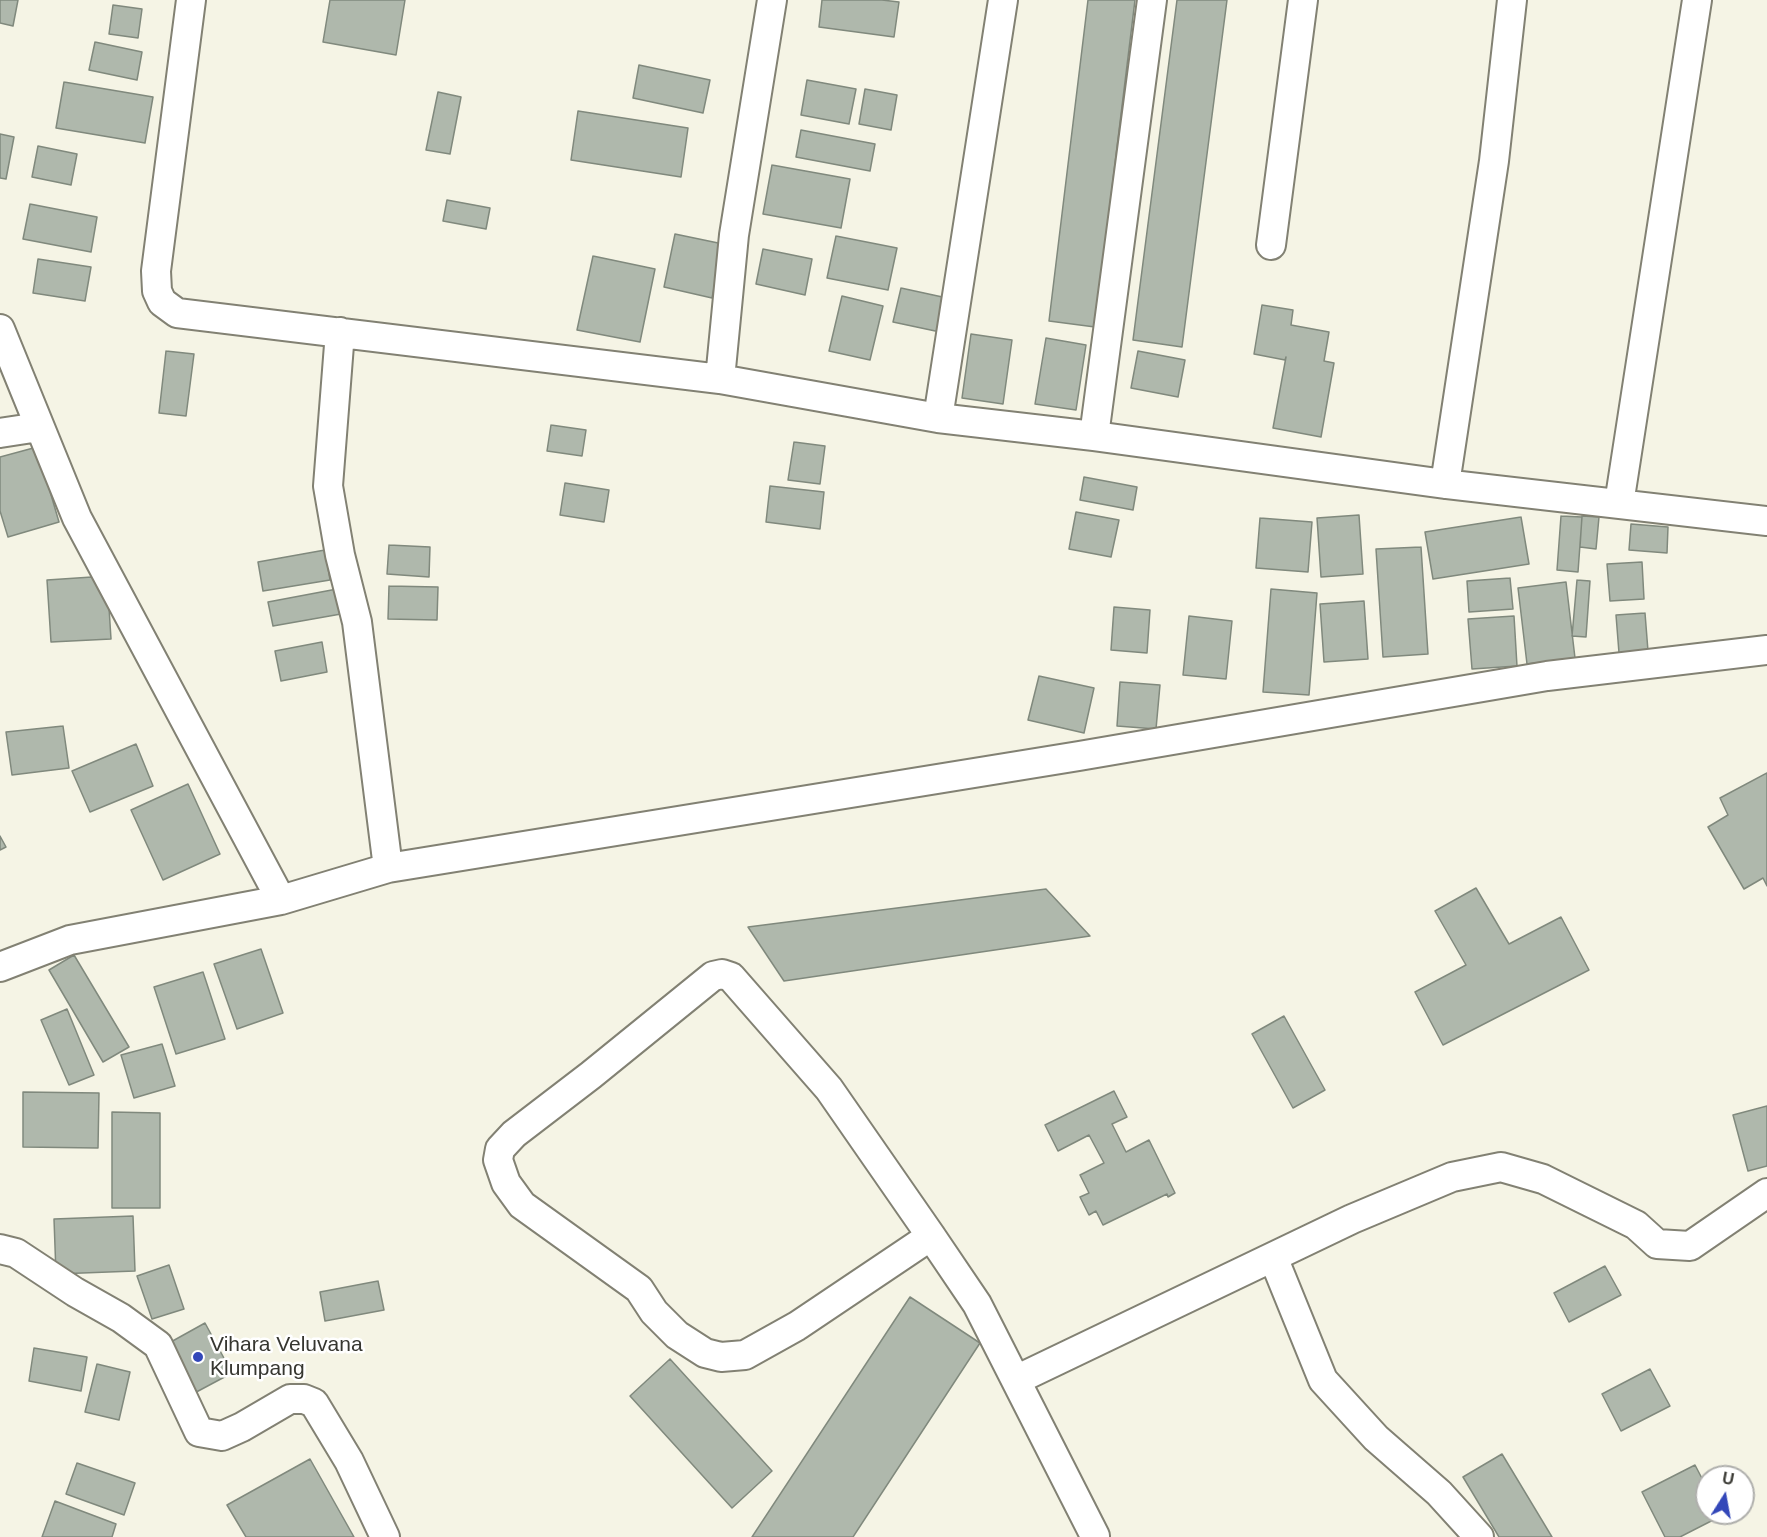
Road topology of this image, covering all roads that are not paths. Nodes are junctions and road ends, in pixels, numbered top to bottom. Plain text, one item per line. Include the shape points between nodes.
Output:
1 (191, 0) edge
2 (772, 0) edge
3 (1003, 0) edge
4 (1152, 0) edge
5 (1303, 0) edge
6 (1512, 0) edge
7 (1697, 0) edge
8 (1271, 245) dead end
9 (0, 329) edge
10 (340, 332) junction
11 (720, 379) junction
12 (938, 418) junction
13 (39, 427) junction
14 (0, 433) edge
15 (1094, 436) junction
16 (1445, 484) junction
17 (1619, 504) junction
18 (1767, 521) edge
19 (1767, 650) edge
20 (388, 868) junction
21 (281, 900) junction
22 (0, 967) edge
23 (1767, 1193) edge
24 (931, 1236) junction
25 (0, 1249) edge
26 (1273, 1257) junction
27 (1016, 1380) junction
28 (385, 1537) edge
29 (1095, 1537) edge
30 (1479, 1537) edge

1 - 10 street via 164,202 157,291 162,302 177,313
2 - 11 street via 734,235
3 - 12 street
4 - 15 street
5 - 8 street
6 - 16 street via 1494,161
7 - 17 street
9 - 13 street
10 - 11 street
10 - 20 street via 328,486 357,622
11 - 12 street
12 - 15 street
13 - 14 street
13 - 21 street via 77,518
15 - 16 street
16 - 17 street
17 - 18 street
19 - 20 street via 1547,676
20 - 21 street
21 - 22 street via 70,940
23 - 26 street via 1690,1246 1657,1244 1636,1225 1543,1179 1501,1167 1452,1177
24 - 24 street via 829,1089 731,977 722,974 712,976 514,1134 501,1149 498,1160 506,1183 522,1205 639,1289 654,1312 677,1335 705,1353 721,1357 745,1355 797,1326
24 - 27 street via 977,1304
25 - 28 street via 16,1253 122,1318 158,1345 199,1432 222,1436 290,1399 314,1402 349,1461
26 - 27 street
26 - 30 street via 1323,1380 1376,1438 1439,1493
27 - 29 street

